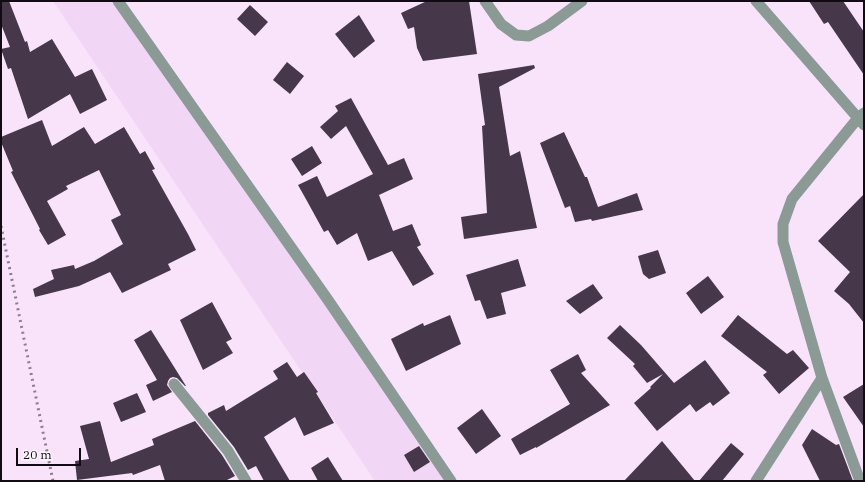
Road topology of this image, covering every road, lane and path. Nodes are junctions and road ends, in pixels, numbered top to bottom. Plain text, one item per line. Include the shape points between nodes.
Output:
1 (118, 1) edge
2 (485, 1) edge
3 (582, 1) edge
4 (756, 1) edge
5 (862, 119) edge
6 (822, 378) junction
7 (174, 384) dead end
8 (246, 481) edge
9 (451, 481) edge
10 (756, 481) edge
11 (860, 481) edge

1 - 9 street via 328,300
2 - 3 street via 501,24 516,35 529,36 548,26
4 - 5 street
5 - 6 street via 792,199 783,224 783,242
6 - 10 street
6 - 11 street
7 - 8 street via 228,451

